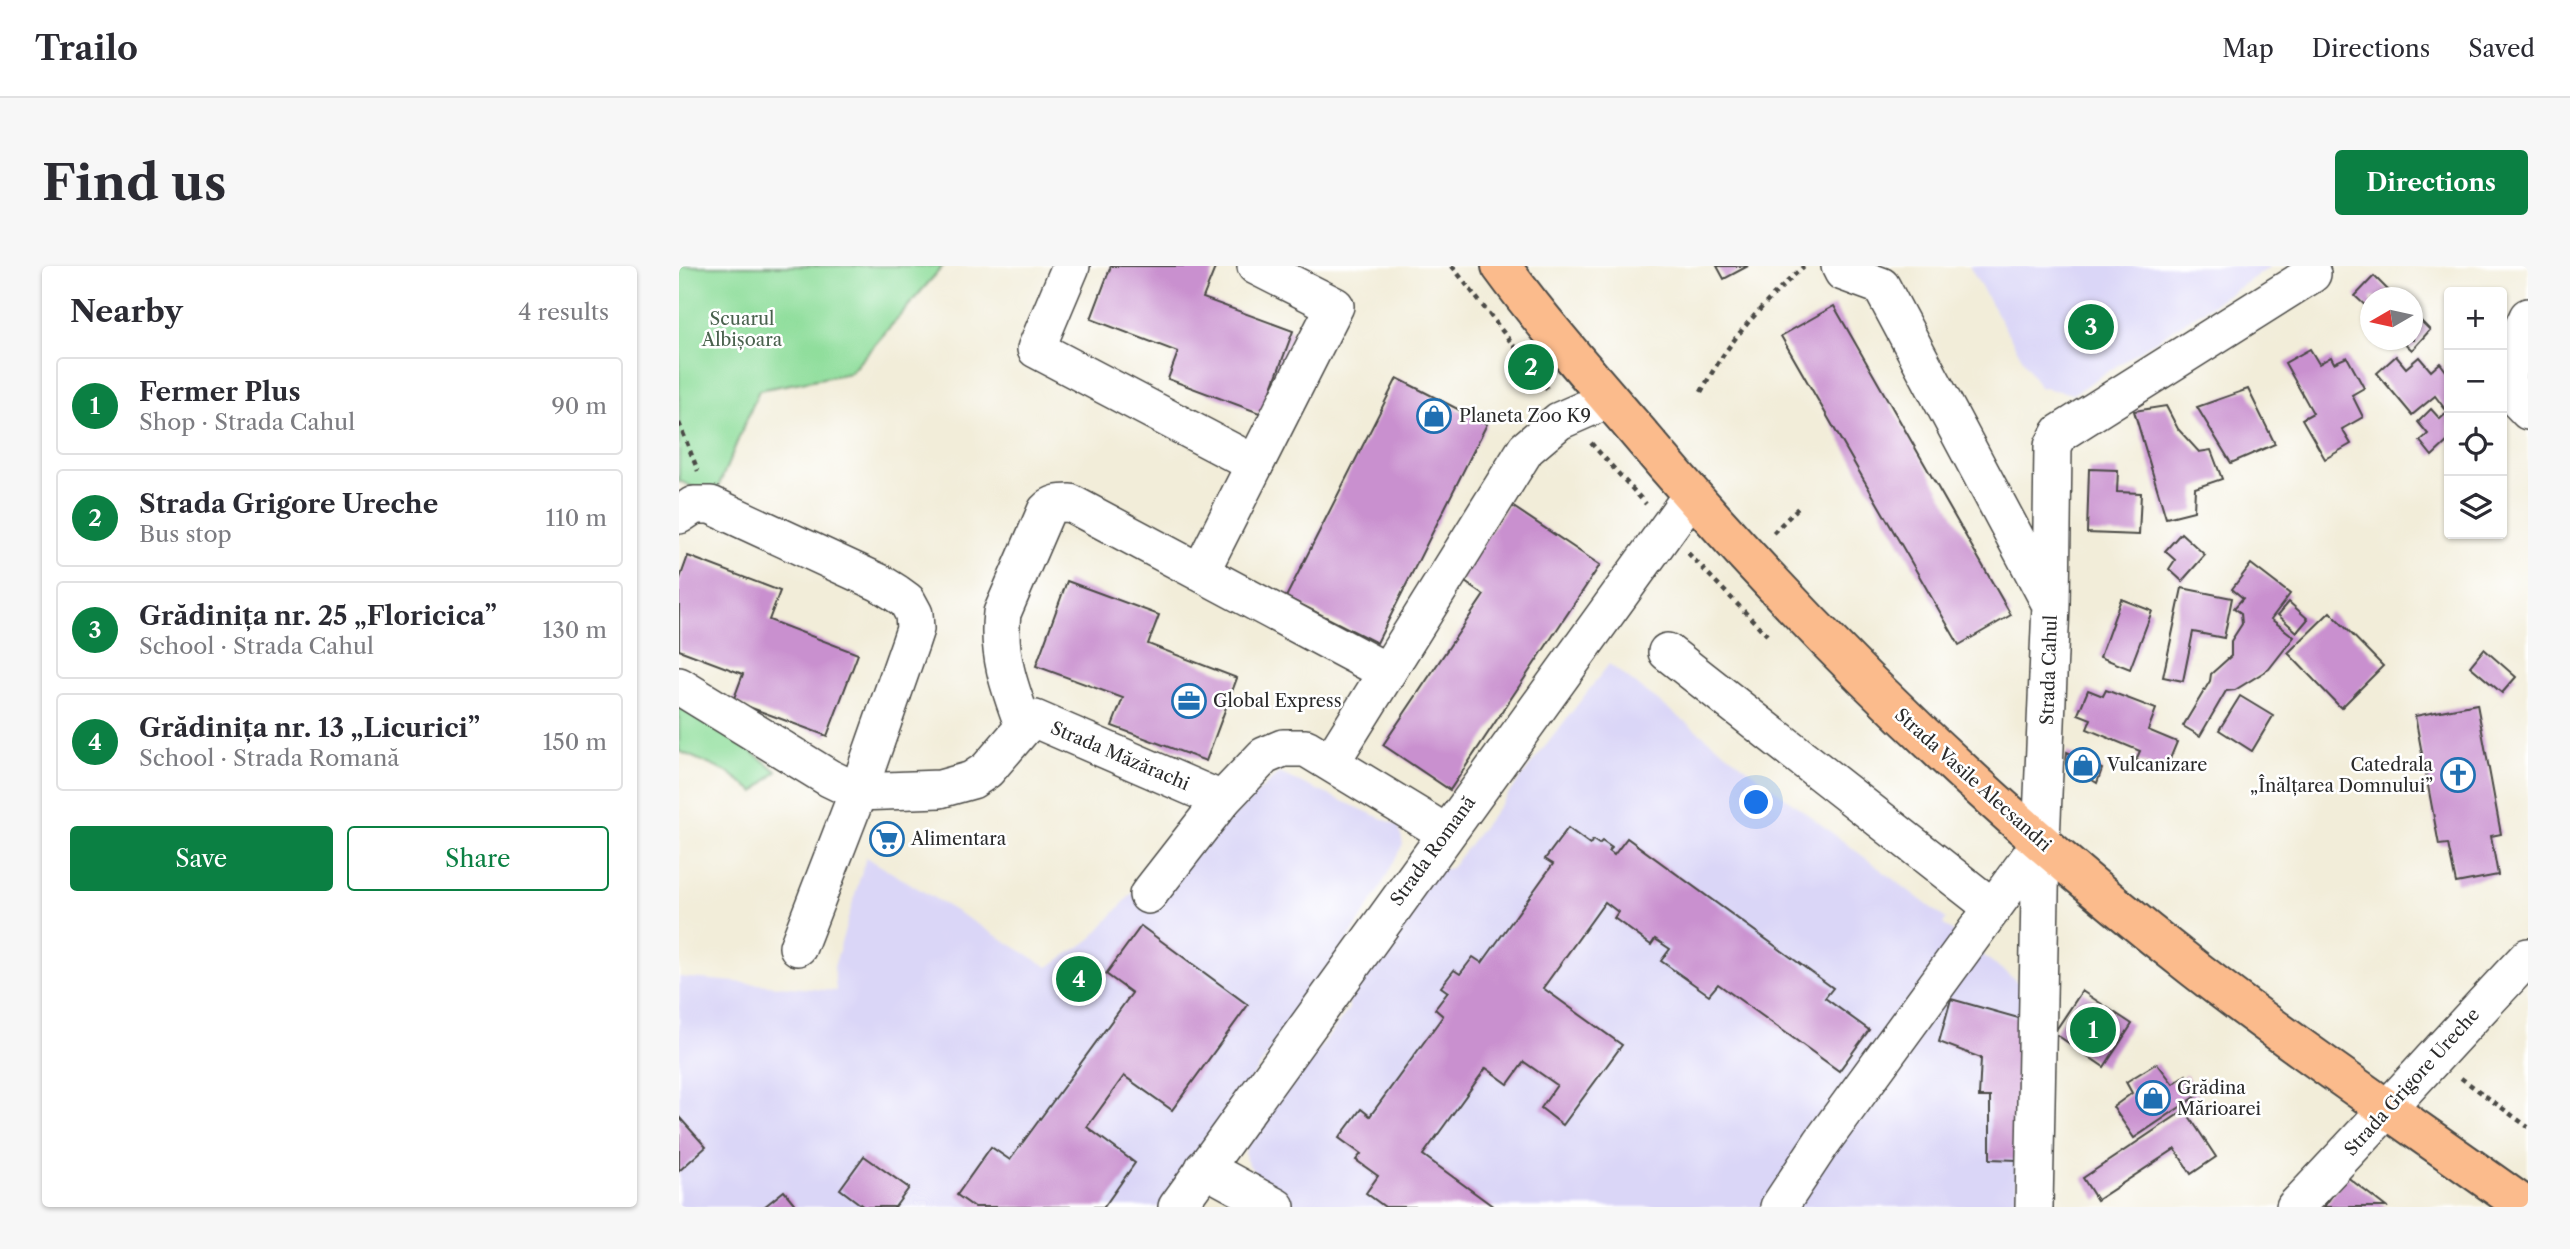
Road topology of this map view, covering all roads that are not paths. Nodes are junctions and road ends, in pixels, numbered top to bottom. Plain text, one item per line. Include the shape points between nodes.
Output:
1 (1071, 266) edge
2 (1257, 266) edge
3 (1501, 266) edge
4 (1840, 266) edge
5 (2312, 274) dead end
6 (2528, 317) edge
7 (1609, 399) junction
8 (2528, 411) edge
9 (1255, 464) junction
10 (1691, 496) junction
11 (695, 510) edge
12 (1201, 571) junction
13 (2051, 605) junction
14 (1667, 652) dead end
15 (1387, 672) junction
16 (679, 686) edge
17 (1024, 727) junction
18 (1331, 762) junction
19 (858, 792) junction
20 (1222, 800) junction
21 (1446, 833) junction
22 (2041, 842) junction
23 (1148, 895) dead end
24 (1993, 908) junction
25 (798, 947) dead end
26 (2528, 957) edge
27 (2389, 1110) junction
28 (1204, 1168) junction
29 (1177, 1207) edge
30 (1276, 1207) edge
31 (1779, 1207) edge
32 (2034, 1207) edge
33 (2295, 1207) edge
34 (2526, 1207) edge

1 - 9 street via 1036,349
2 - 9 street via 1335,306
3 - 7 main road, Strada Vasile Alecsandri
4 - 13 street via 1843,272 1881,286
5 - 13 street, Strada Cahul via 2060,433 2053,446
6 - 8 street via 2509,371 2510,388
7 - 10 main road, Strada Vasile Alecsandri
7 - 15 street via 1559,421 1527,449
9 - 12 street
10 - 21 street, Strada Romană
10 - 22 main road, Strada Vasile Alecsandri via 1837,653
11 - 19 street via 880,583 907,601 915,629
12 - 15 street
12 - 17 street via 1070,503 1051,505 1002,613 1003,665
13 - 22 street, Strada Cahul
14 - 24 street
15 - 18 street
16 - 19 street
17 - 19 street, Strada Măzărachi via 987,770 972,780 940,789
17 - 20 street, Strada Măzărachi via 1034,719
18 - 20 street via 1305,748 1283,748 1264,756
18 - 21 street
19 - 25 street
20 - 23 street
21 - 28 street, Strada Romană
22 - 24 street
22 - 27 main road, Strada Vasile Alecsandri via 2196,969
22 - 32 street, Strada Cahul
24 - 31 street
26 - 27 street, Strada Grigore Ureche
27 - 33 street, Strada Grigore Ureche
27 - 34 main road, Strada Vasile Alecsandri
28 - 29 street, Strada Romană
28 - 30 street

